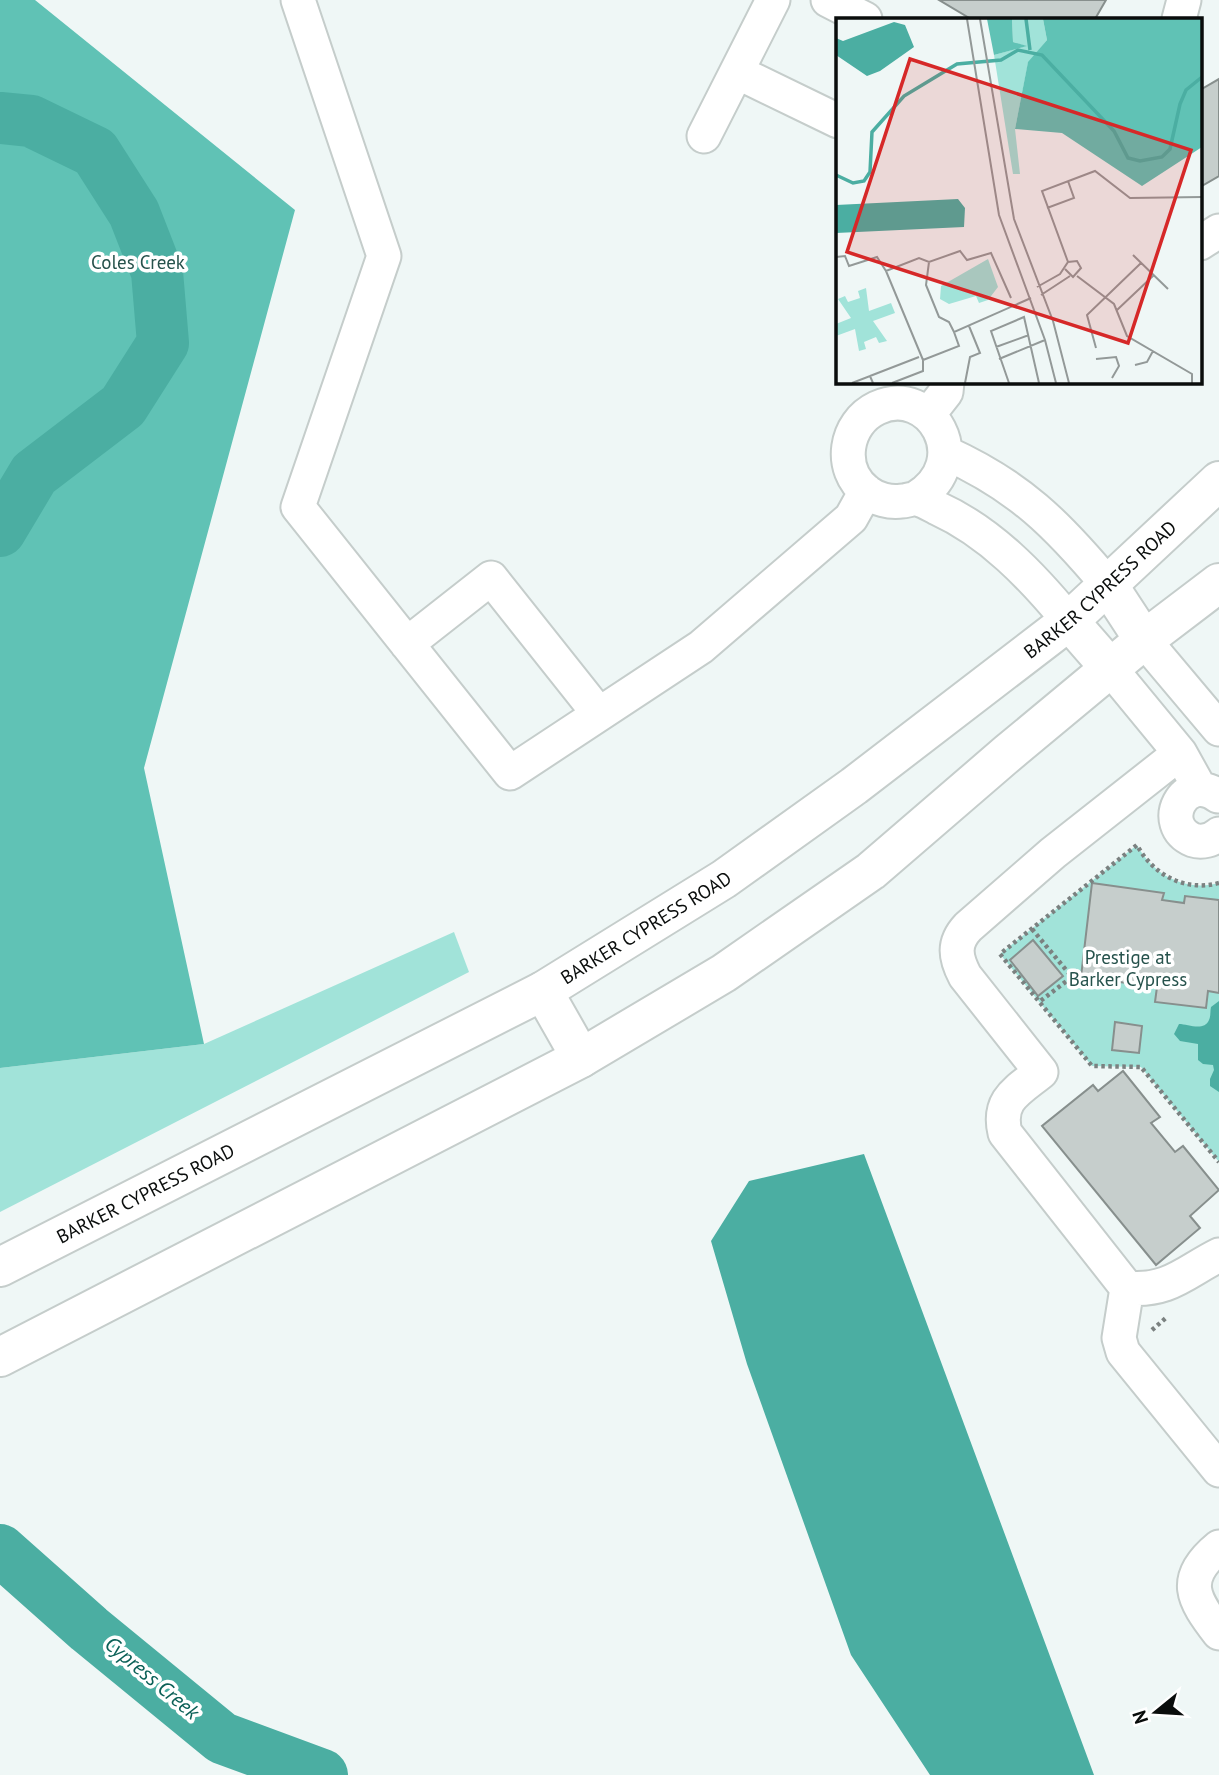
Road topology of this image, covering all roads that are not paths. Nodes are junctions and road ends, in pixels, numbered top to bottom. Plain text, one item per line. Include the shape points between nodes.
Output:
1 (298, 0) edge
2 (773, 0) edge
3 (828, 0) edge
4 (1184, 0) edge
5 (863, 18) edge
6 (1179, 18) edge
7 (737, 72) junction
8 (836, 120) edge
9 (704, 136) dead end
10 (1219, 231) edge
11 (1202, 242) edge
12 (947, 383) edge
13 (928, 415) junction
14 (946, 453) junction
15 (1219, 481) edge
16 (866, 491) junction
17 (916, 498) junction
18 (1219, 583) edge
19 (1108, 585) junction
20 (1069, 621) junction
21 (1144, 640) junction
22 (407, 644) junction
23 (1110, 668) junction
24 (598, 714) junction
25 (1219, 729) edge
26 (1180, 753) junction
27 (1214, 793) edge
28 (1219, 834) edge
29 (543, 991) junction
30 (581, 1058) junction
31 (1219, 1255) edge
32 (0, 1267) edge
33 (1127, 1288) junction
34 (0, 1357) edge
35 (1219, 1470) edge
36 (1219, 1548) edge
37 (1219, 1633) edge

1 - 22 street via 384,256 298,507
2 - 7 street
3 - 5 street
4 - 6 street
7 - 8 street
7 - 9 street
10 - 11 street
12 - 13 street via 946,392
13 - 14 street via 944,438
13 - 16 street via 896,404 865,415 848,445 855,478
14 - 17 street via 938,480
14 - 19 street via 1024,498
15 - 19 main road, BARKER CYPRESS ROAD
16 - 17 street via 882,500
16 - 24 street via 851,518 701,647
17 - 20 street via 984,536 1033,577
18 - 21 main road
19 - 20 main road, BARKER CYPRESS ROAD
19 - 21 main road
20 - 23 main road
20 - 29 main road, BARKER CYPRESS ROAD via 855,786 724,879
21 - 23 main road
21 - 25 street
22 - 24 street via 510,772
22 - 24 street via 491,578
23 - 26 street
23 - 30 main road via 871,871 724,973
26 - 27 street
26 - 33 street via 968,927 956,949 965,976 1041,1072 1009,1100 1003,1111 1005,1133
27 - 28 street via 1185,795 1176,809 1178,826 1198,841
29 - 30 main road
29 - 32 main road, BARKER CYPRESS ROAD
30 - 34 main road
31 - 33 street via 1170,1284
33 - 35 street via 1119,1338 1123,1352
36 - 37 street via 1198,1569 1195,1594

